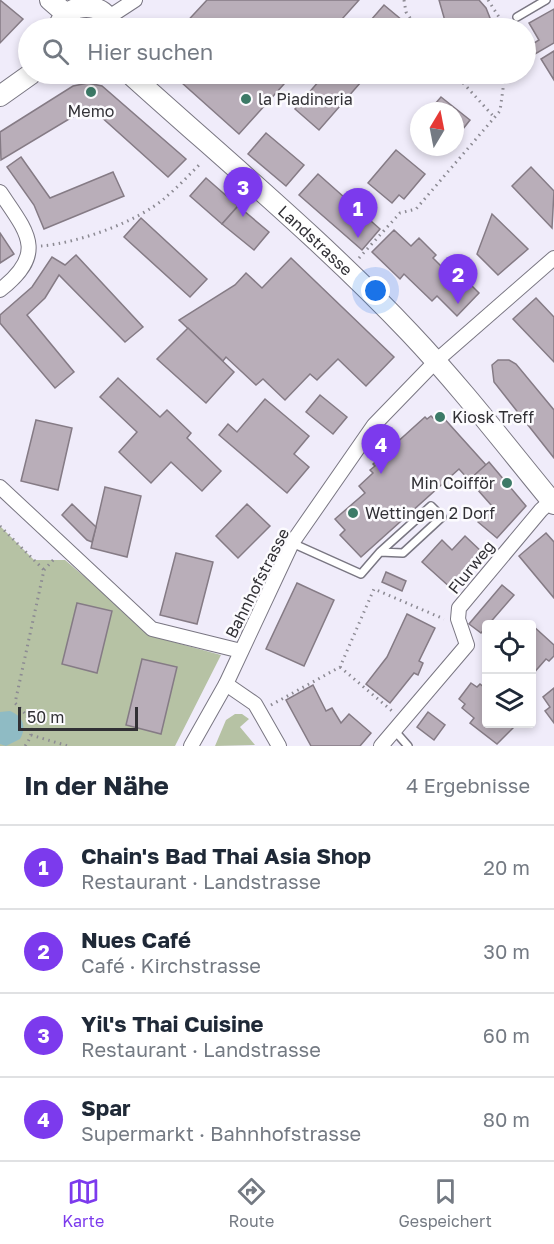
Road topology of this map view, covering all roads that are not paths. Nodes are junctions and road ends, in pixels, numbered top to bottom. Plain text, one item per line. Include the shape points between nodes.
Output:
1 (50, 0) edge
2 (135, 0) edge
3 (546, 0) edge
4 (517, 17) dead end
5 (59, 18) edge
6 (64, 18) edge
7 (108, 18) edge
8 (116, 18) edge
9 (18, 83) edge
10 (141, 84) edge
11 (0, 96) edge
12 (0, 192) edge
13 (554, 258) edge
14 (0, 290) edge
15 (436, 361) junction
16 (0, 487) edge
17 (553, 503) edge
18 (292, 543) junction
19 (380, 552) junction
20 (241, 651) junction
21 (226, 684) junction
22 (398, 725) junction
23 (191, 746) edge
24 (279, 746) edge
25 (381, 746) edge
26 (408, 746) edge

1 - 5 main road
2 - 8 street
3 - 4 lane
6 - 7 main road via 78,5 87,4 102,10
9 - 11 main road
10 - 15 main road, Landstrasse via 347,271
12 - 14 street via 29,240 25,263
13 - 15 street, Bahnhofstrasse
15 - 17 main road, Landstrasse
15 - 18 street, Bahnhofstrasse via 374,425
16 - 20 street via 152,629
17 - 22 street, Flurweg via 521,534 459,608 458,619 467,645
18 - 19 lane via 361,574
18 - 20 street, Bahnhofstrasse
19 - 19 lane via 403,553 442,517 431,506
20 - 21 street, Bahnhofstrasse
21 - 23 street, Bahnhofstrasse
21 - 24 street via 255,704
22 - 25 street, Flurweg
22 - 26 lane

